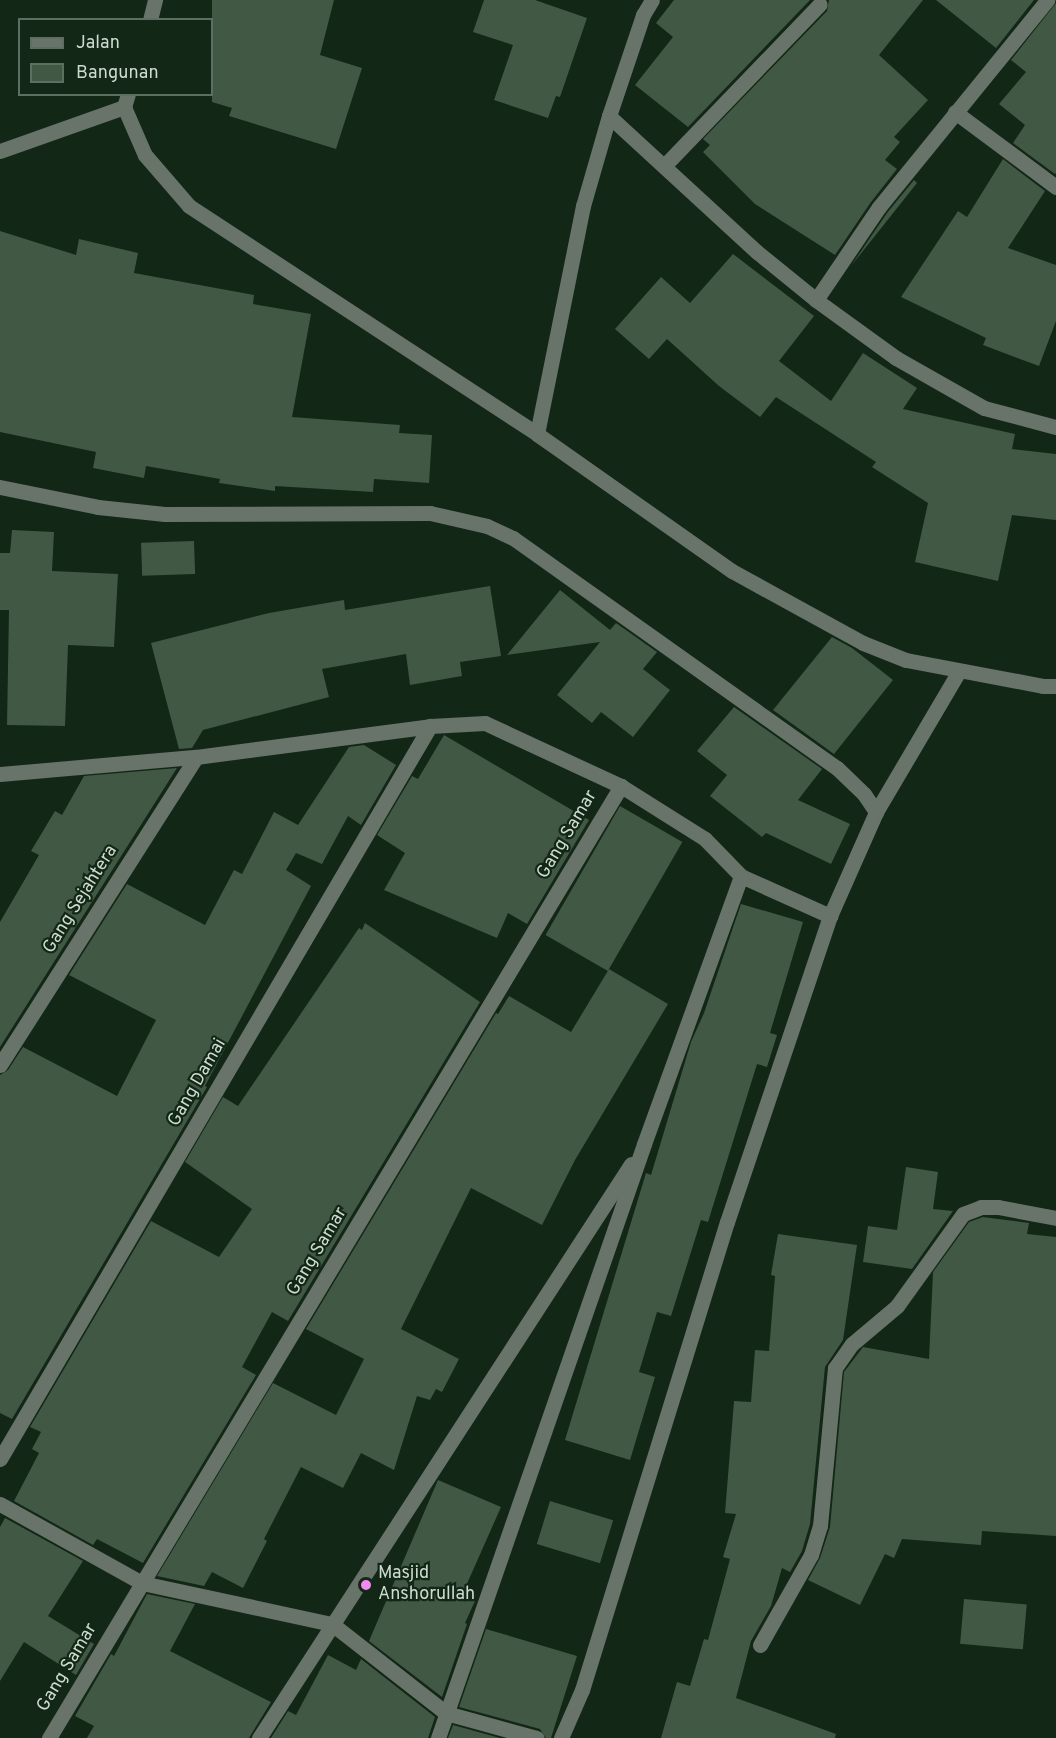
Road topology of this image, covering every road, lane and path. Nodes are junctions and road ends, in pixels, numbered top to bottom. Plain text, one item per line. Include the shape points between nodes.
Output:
1 (155, 0) edge
2 (652, 0) edge
3 (1047, 0) edge
4 (820, 4) dead end
5 (150, 18) edge
6 (126, 101) edge
7 (955, 112) junction
8 (609, 116) junction
9 (0, 151) edge
10 (665, 165) junction
11 (1056, 187) edge
12 (816, 300) junction
13 (1056, 427) edge
14 (537, 434) junction
15 (0, 486) edge
16 (959, 671) junction
17 (1056, 686) edge
18 (430, 726) junction
19 (196, 757) junction
20 (0, 774) edge
21 (621, 786) junction
22 (876, 812) junction
23 (741, 876) junction
24 (830, 916) junction
25 (0, 1065) edge
26 (644, 1144) junction
27 (1056, 1218) edge
28 (0, 1459) edge
29 (0, 1504) edge
30 (142, 1583) junction
31 (332, 1624) junction
32 (760, 1645) dead end
33 (446, 1713) junction
34 (49, 1738) edge
35 (260, 1738) edge
36 (438, 1738) edge
37 (537, 1738) edge
38 (561, 1738) edge

1 - 5 street
2 - 8 street via 643,15
3 - 7 street
4 - 10 street
6 - 9 street
6 - 14 street via 145,156 189,206
7 - 11 street
7 - 12 street via 879,207
8 - 10 street
8 - 14 street via 583,206
10 - 12 street via 757,252
12 - 13 street via 896,358 984,408
14 - 16 street via 732,571 864,643 906,660
15 - 22 street via 88,505 165,514 430,513 487,526 513,538 837,768
16 - 17 street
16 - 22 street
18 - 19 street
18 - 21 street via 485,723
18 - 28 street, Gang Damai
19 - 20 street
19 - 25 street, Gang Sejahtera
21 - 23 street via 705,839
21 - 30 street, Gang Samar
22 - 24 street
23 - 24 street
23 - 26 street
24 - 38 street via 730,1211 582,1690
26 - 31 street
26 - 33 street
27 - 32 street via 998,1207 981,1207 963,1214 897,1306 852,1344 835,1368 820,1526 812,1555
29 - 30 street
30 - 31 street
30 - 34 street, Gang Samar
31 - 33 street
31 - 35 street
33 - 36 street
33 - 37 street

